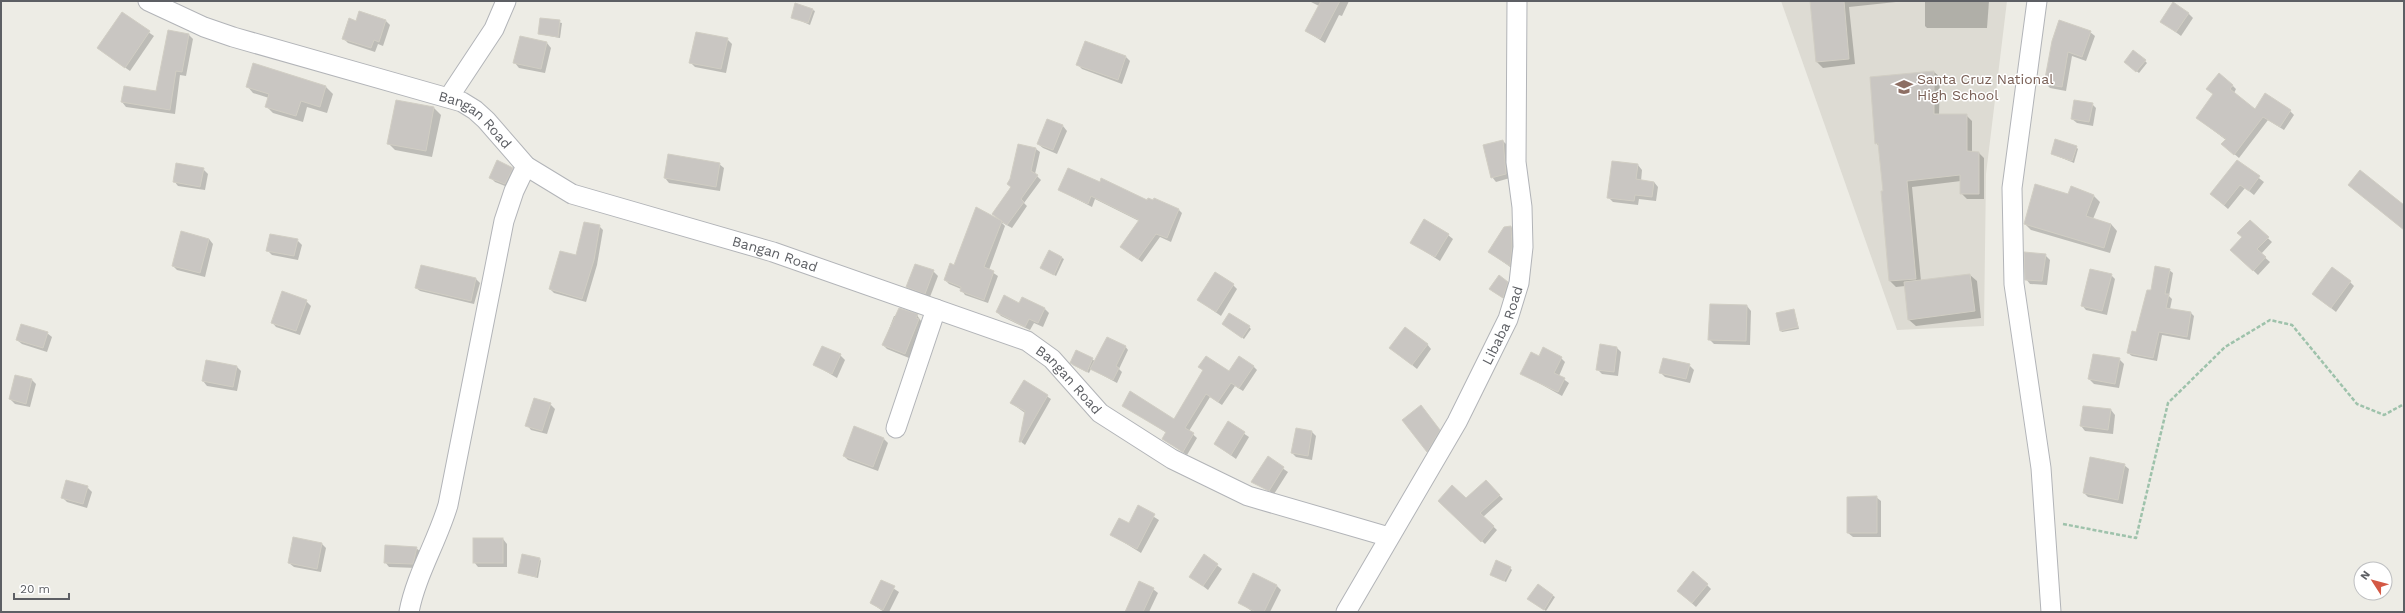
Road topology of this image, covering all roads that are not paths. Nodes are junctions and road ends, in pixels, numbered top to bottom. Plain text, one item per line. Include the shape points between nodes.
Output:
1 (148, 1) edge
2 (506, 1) edge
3 (1517, 1) edge
4 (2037, 1) edge
5 (449, 97) junction
6 (526, 166) junction
7 (936, 309) junction
8 (896, 428) dead end
9 (1389, 536) junction
10 (409, 612) edge
11 (1346, 612) edge
12 (2051, 612) edge

1 - 5 street, Bangan Road via 204,27 234,37
2 - 5 street via 494,29
3 - 9 street, Libaba Road via 1516,162 1522,207 1523,247 1519,283 1508,319 1457,422
4 - 12 street via 2012,188 2014,284 2041,468
5 - 6 street, Bangan Road via 475,110
6 - 7 street, Bangan Road via 572,194 772,252
6 - 10 street via 504,221 448,505 439,533 412,595
7 - 8 street
7 - 9 street, Bangan Road via 1027,341 1052,359 1100,413 1172,459 1248,496
9 - 11 street, Libaba Road

